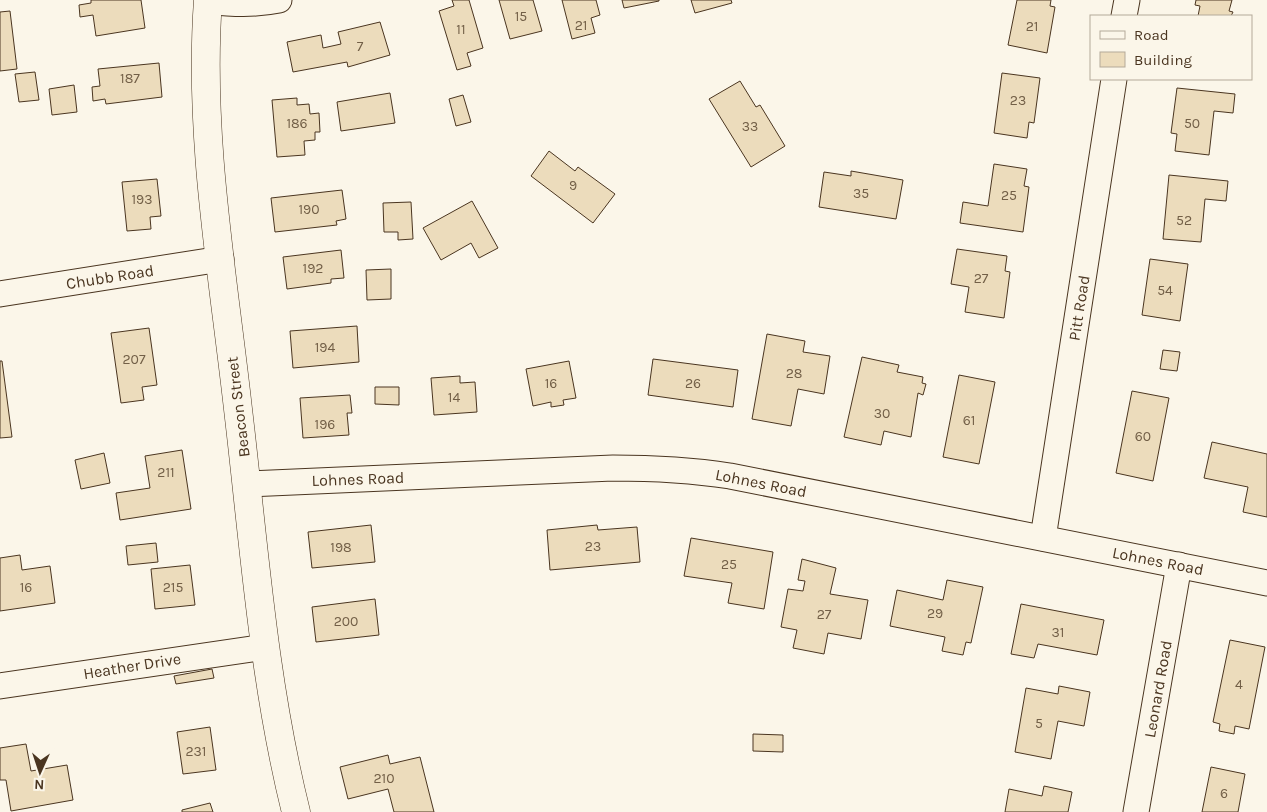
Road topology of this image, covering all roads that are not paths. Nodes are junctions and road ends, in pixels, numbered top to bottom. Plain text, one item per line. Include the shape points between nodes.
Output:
1 (208, 0) edge
2 (278, 0) edge
3 (1126, 0) edge
4 (1124, 15) edge
5 (1114, 80) edge
6 (221, 259) junction
7 (0, 294) edge
8 (247, 484) junction
9 (1043, 538) junction
10 (1180, 566) junction
11 (1267, 583) edge
12 (264, 647) junction
13 (0, 686) edge
14 (296, 812) edge
15 (1136, 812) edge

1 - 2 street via 258,4
1 - 6 street, Beacon Street via 205,100
3 - 4 street
5 - 9 street, Pitt Road
6 - 7 street, Chubb Road
6 - 8 street, Beacon Street
8 - 9 street, Lohnes Road via 653,468 730,476
8 - 12 street, Beacon Street
9 - 10 street, Lohnes Road
10 - 11 street, Lohnes Road
10 - 15 street, Leonard Road
12 - 13 street, Heather Drive
12 - 14 street, Beacon Street via 271,697

